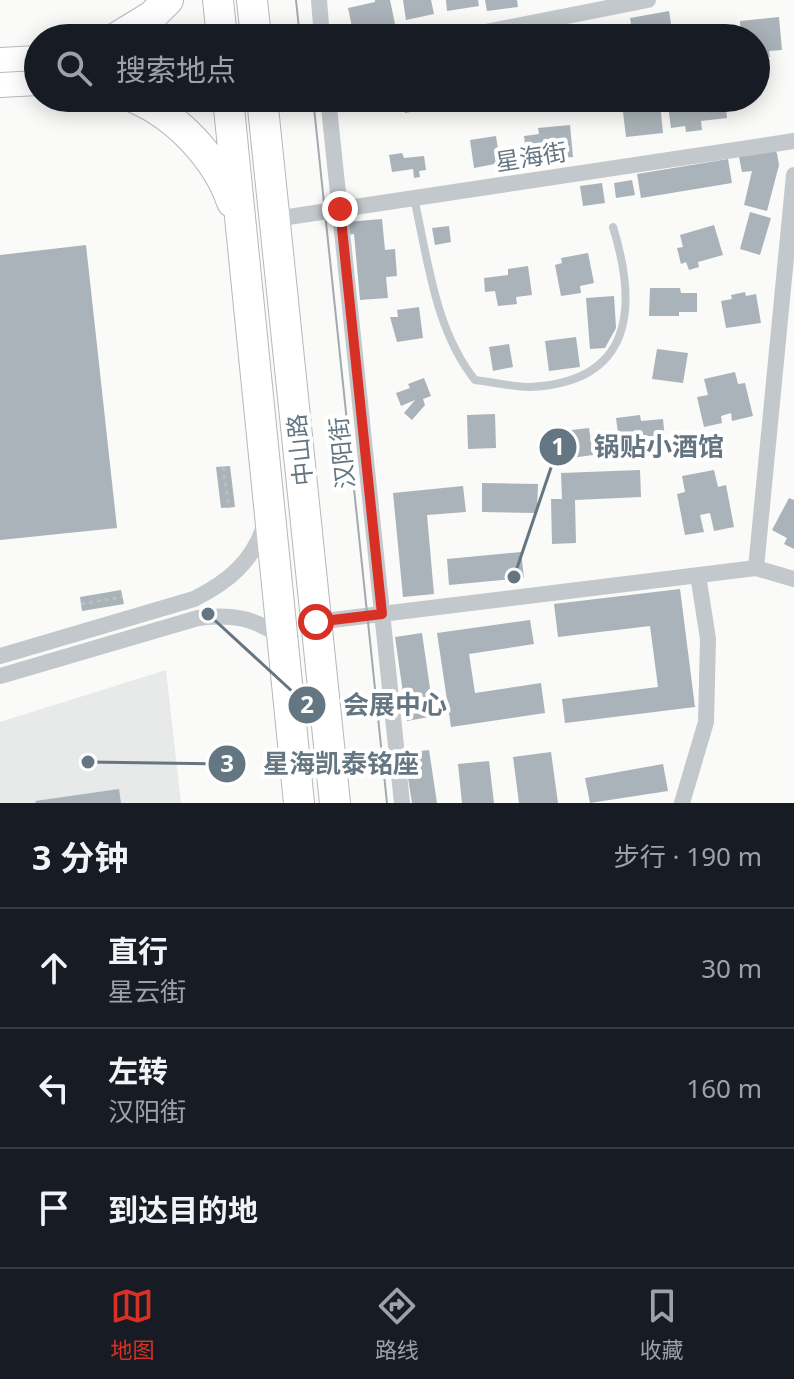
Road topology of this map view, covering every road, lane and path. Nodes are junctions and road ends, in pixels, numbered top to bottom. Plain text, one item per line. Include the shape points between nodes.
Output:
1 (168, 0) edge
2 (218, 0) edge
3 (252, 0) edge
4 (319, 0) edge
5 (648, 0) edge
6 (139, 24) edge
7 (221, 24) edge
8 (255, 24) edge
9 (321, 24) edge
10 (526, 24) edge
11 (24, 59) edge
12 (0, 60) edge
13 (24, 84) edge
14 (0, 85) edge
15 (158, 112) edge
16 (229, 112) edge
17 (264, 112) edge
18 (330, 112) edge
19 (794, 141) edge
20 (794, 175) edge
21 (414, 198) junction
22 (340, 209) junction
23 (275, 219) junction
24 (613, 227) dead end
25 (241, 229) junction
26 (223, 467) dead end
27 (229, 508) dead end
28 (269, 510) junction
29 (756, 568) junction
30 (698, 575) junction
31 (794, 579) edge
32 (122, 597) dead end
33 (81, 604) dead end
34 (382, 614) junction
35 (316, 622) junction
36 (281, 637) junction
37 (0, 656) edge
38 (0, 676) edge
39 (299, 803) edge
40 (335, 803) edge
41 (402, 803) edge
42 (682, 803) edge

1 - 6 highway
2 - 7 highway
3 - 8 highway
4 - 9 street
5 - 10 street
11 - 12 main road
13 - 14 main road
15 - 25 highway via 189,136 211,163
16 - 25 highway, 中山路
17 - 23 highway, 中山路
18 - 22 street, 汉阳街
19 - 21 street, 星海街
20 - 29 street
21 - 22 street, 星海街
21 - 24 lane via 440,312 457,358 475,380 528,387 575,380 611,355 626,317 624,262
22 - 23 street, 星海街
22 - 34 street, 汉阳街
23 - 35 highway, 中山路
25 - 28 highway, 中山路
26 - 27 path
28 - 36 highway, 中山路
28 - 37 street via 250,556 216,588
29 - 30 street
29 - 31 street
30 - 34 street
30 - 42 street via 708,639 706,722
32 - 33 path
34 - 35 street
34 - 41 street, 汉阳街
35 - 40 highway, 中山路
36 - 38 street via 246,618 198,618
36 - 39 highway, 中山路

